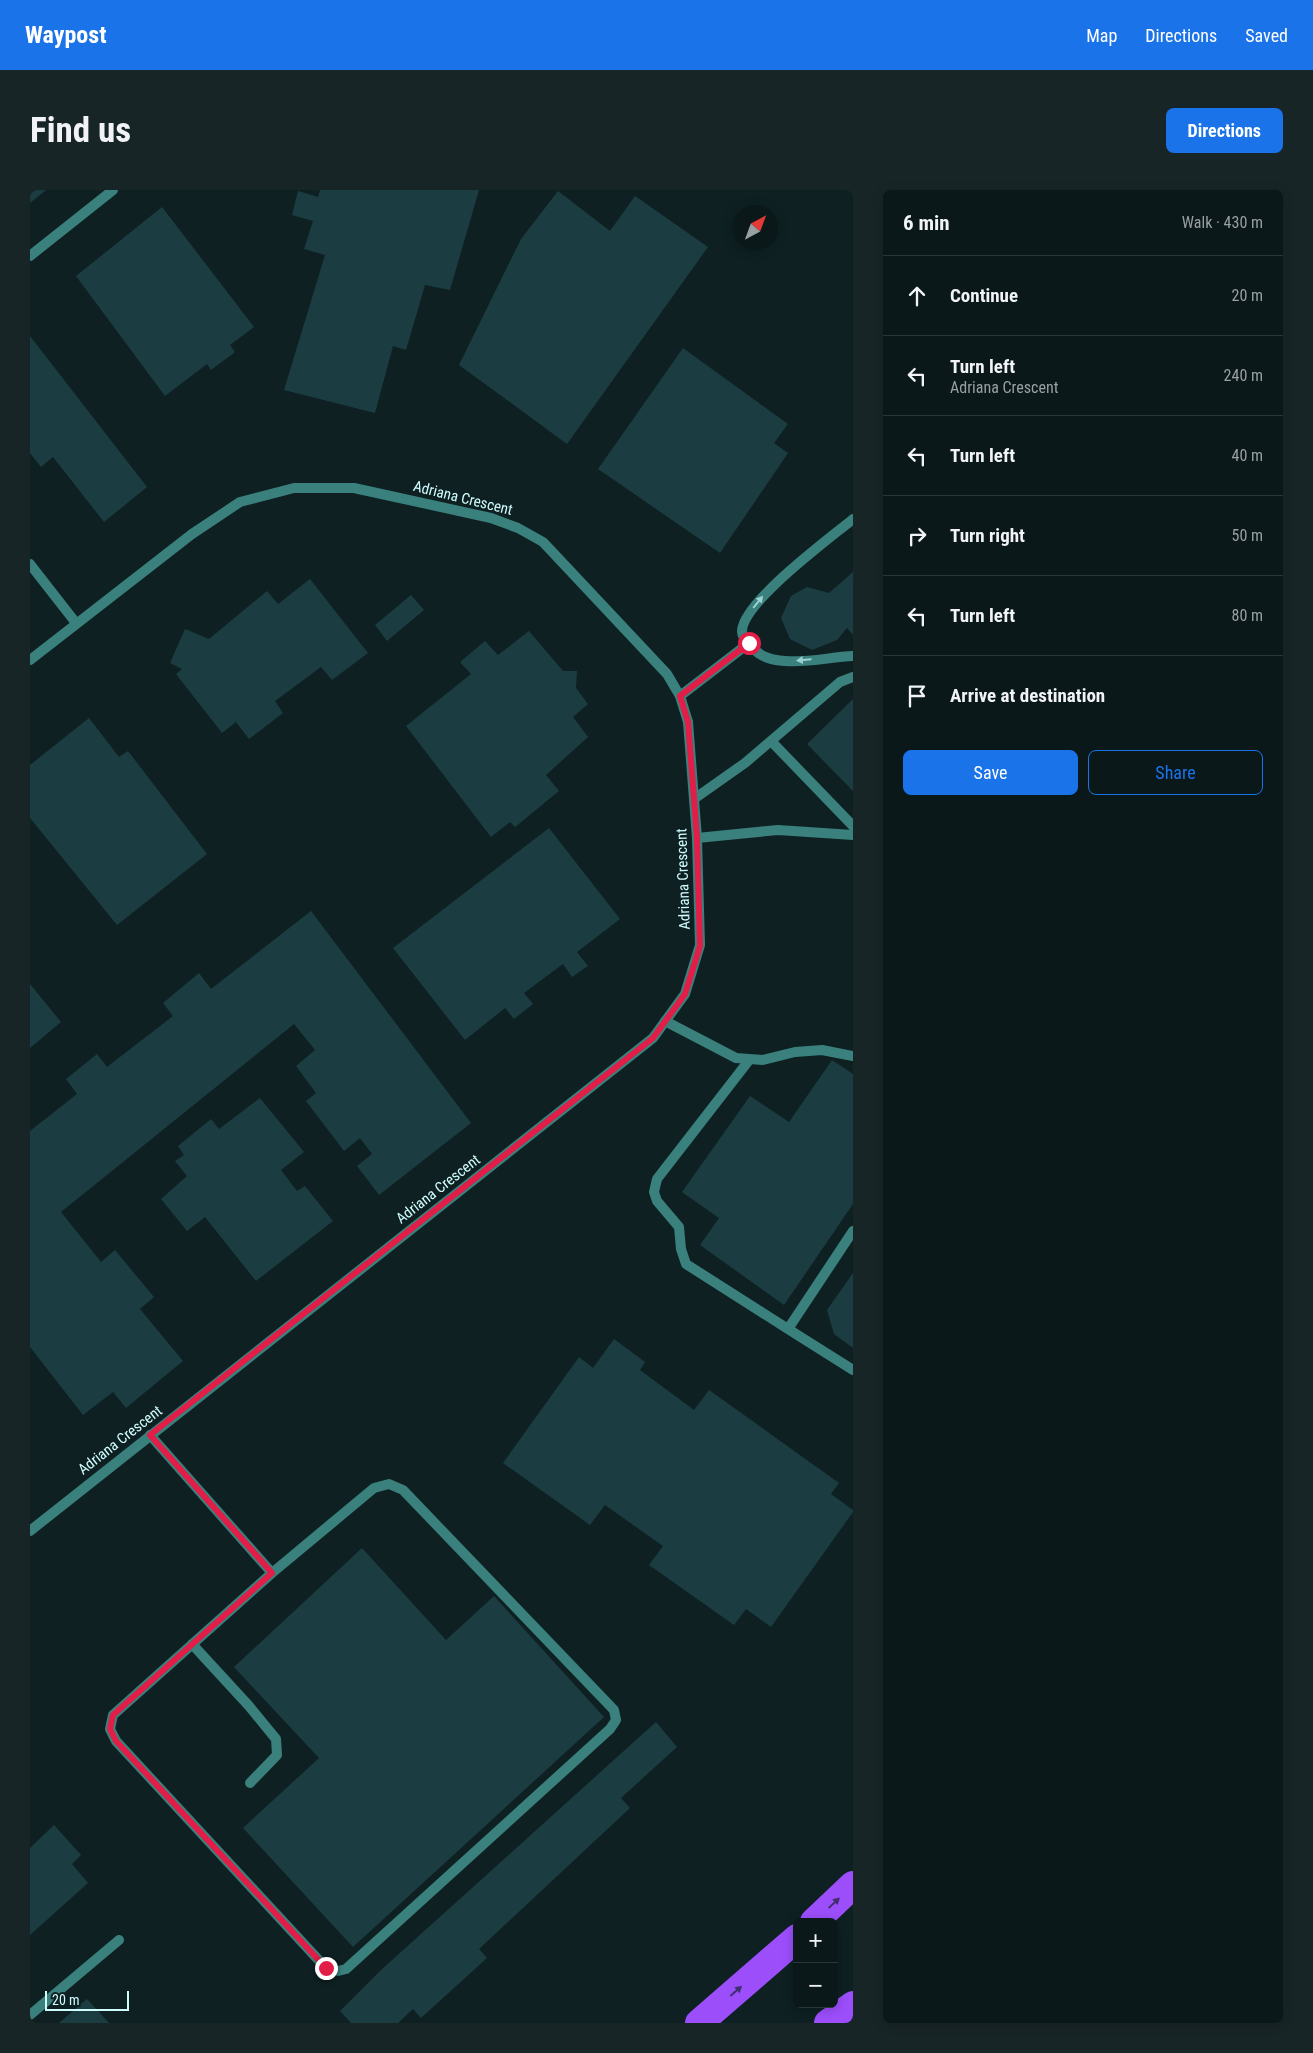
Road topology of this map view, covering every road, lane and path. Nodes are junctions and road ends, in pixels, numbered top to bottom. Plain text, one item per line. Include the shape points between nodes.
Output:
1 (113, 190) edge
2 (30, 256) edge
3 (853, 519) edge
4 (30, 564) edge
5 (76, 624) junction
6 (749, 643) junction
7 (853, 656) edge
8 (30, 660) edge
9 (853, 677) edge
10 (680, 696) junction
11 (771, 741) junction
12 (694, 799) junction
13 (853, 826) edge
14 (853, 836) edge
15 (697, 838) junction
16 (665, 1022) junction
17 (853, 1056) edge
18 (750, 1059) junction
19 (853, 1231) edge
20 (788, 1329) junction
21 (853, 1370) edge
22 (150, 1435) junction
23 (30, 1530) edge
24 (272, 1573) junction
25 (192, 1644) junction
26 (250, 1782) dead end
27 (853, 1885) edge
28 (818, 1918) edge
29 (119, 1940) dead end
30 (793, 1941) edge
31 (853, 2005) edge
32 (30, 2015) edge
33 (699, 2023) edge
34 (828, 2023) edge

1 - 2 street
6 -> 3 street via 742,630 766,592
4 - 5 street
5 - 8 street, Adriana Crescent
5 - 10 street, Adriana Crescent via 192,534 240,502 294,488 354,488 490,518 543,542 667,674
7 -> 6 street via 786,661 758,655
6 - 10 street
9 - 11 street via 840,682
10 - 12 street, Adriana Crescent via 688,722
11 - 12 street
11 - 13 street
12 - 15 street, Adriana Crescent
14 - 15 street via 778,830
15 - 16 street, Adriana Crescent via 700,946 685,994
16 - 18 street via 736,1058
16 - 22 street, Adriana Crescent via 653,1038
17 - 18 street via 822,1050 795,1052 763,1060
18 - 20 street via 657,1179 654,1192 657,1201 679,1227 686,1264
19 - 20 street
20 - 21 street
22 - 23 street, Adriana Crescent
22 - 24 street
24 - 25 street
24 - 25 street via 374,1488 388,1484 403,1490 614,1710 616,1720 610,1729 346,1969 338,1971 326,1968 116,1741 110,1729 113,1715
25 - 26 street via 276,1739 277,1755
28 -> 27 highway
29 - 32 street
33 -> 30 highway
31 - 34 highway

